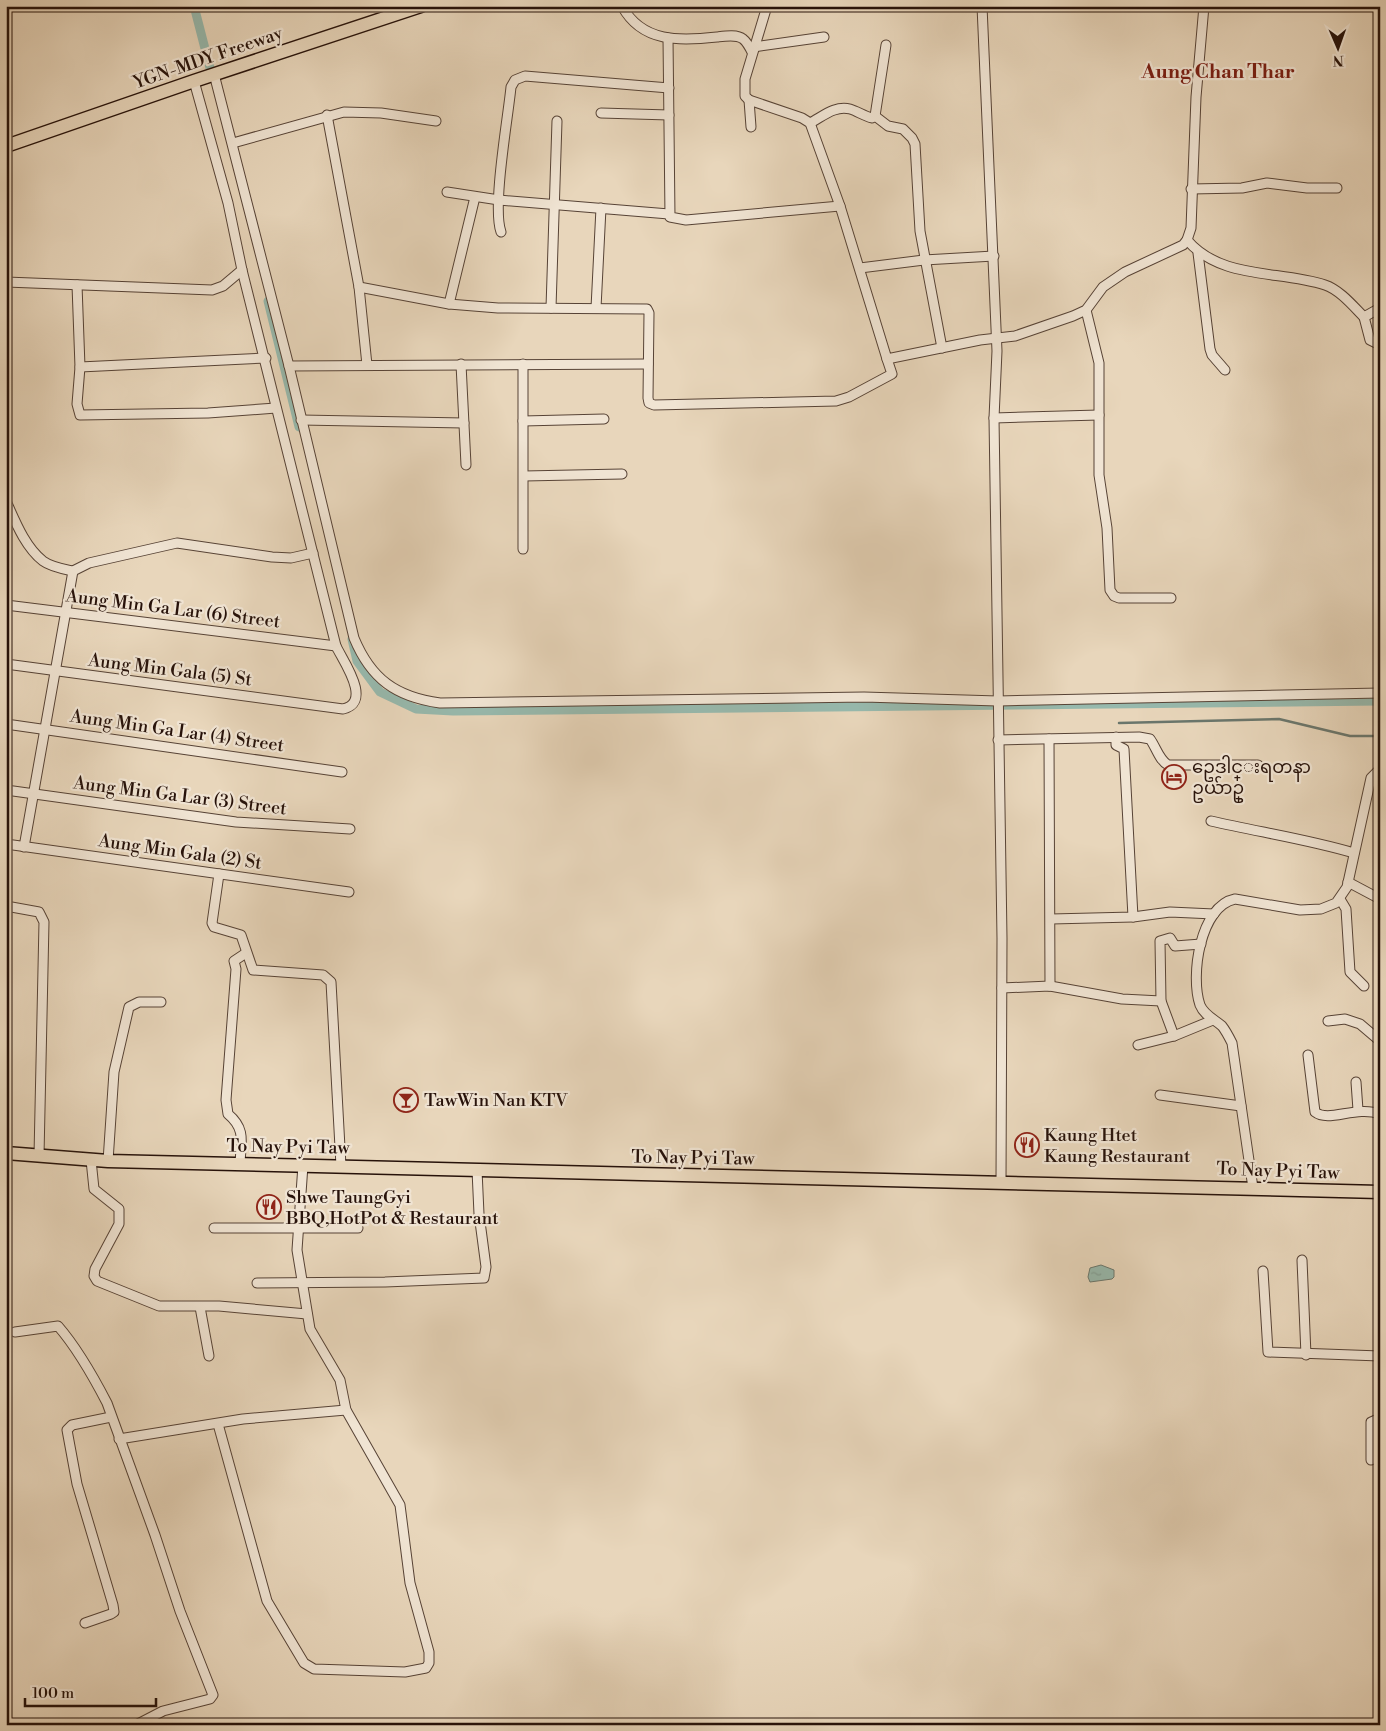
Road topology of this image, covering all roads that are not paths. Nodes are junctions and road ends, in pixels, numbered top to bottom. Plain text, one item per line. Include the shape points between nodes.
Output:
1 (421, 6) edge
2 (622, 6) edge
3 (767, 6) edge
4 (982, 6) edge
5 (1204, 6) edge
6 (824, 37) dead end
7 (668, 38) junction
8 (886, 45) dead end
9 (753, 50) junction
10 (214, 74) junction
11 (194, 81) junction
12 (669, 88) junction
13 (749, 100) junction
14 (601, 113) dead end
15 (327, 115) junction
16 (669, 116) junction
17 (874, 116) junction
18 (436, 121) dead end
19 (557, 121) dead end
20 (810, 123) junction
21 (752, 127) dead end
22 (233, 143) junction
23 (6, 146) edge
24 (1337, 188) dead end
25 (1191, 189) junction
26 (447, 192) dead end
27 (475, 196) junction
28 (499, 200) junction
29 (553, 205) junction
30 (840, 206) junction
31 (601, 208) junction
32 (669, 214) junction
33 (501, 232) dead end
34 (1187, 240) junction
35 (1198, 253) junction
36 (994, 256) junction
37 (924, 260) junction
38 (860, 268) junction
39 (242, 270) junction
40 (6, 282) edge
41 (78, 285) junction
42 (359, 287) junction
43 (450, 304) junction
44 (550, 308) junction
45 (596, 308) junction
46 (1380, 308) edge
47 (1086, 310) junction
48 (1364, 316) junction
49 (995, 340) junction
50 (1380, 345) edge
51 (942, 348) junction
52 (266, 358) junction
53 (887, 359) junction
54 (461, 364) junction
55 (523, 364) junction
56 (648, 364) junction
57 (367, 365) junction
58 (288, 366) junction
59 (80, 367) junction
60 (1225, 370) dead end
61 (276, 408) junction
62 (1099, 415) junction
63 (994, 418) junction
64 (604, 419) dead end
65 (301, 420) junction
66 (523, 421) junction
67 (464, 423) junction
68 (466, 466) dead end
69 (622, 474) dead end
70 (524, 476) junction
71 (6, 501) edge
72 (523, 549) dead end
73 (313, 553) junction
74 (73, 571) junction
75 (1171, 598) dead end
76 (6, 604) edge
77 (65, 612) junction
78 (336, 646) junction
79 (6, 664) edge
80 (55, 671) junction
81 (1380, 693) edge
82 (998, 701) junction
83 (6, 724) edge
84 (44, 728) junction
85 (1116, 737) junction
86 (1049, 739) junction
87 (998, 740) junction
88 (1258, 765) dead end
89 (1380, 769) edge
90 (342, 772) dead end
91 (6, 790) edge
92 (34, 795) junction
93 (1211, 821) dead end
94 (350, 829) dead end
95 (6, 844) edge
96 (24, 847) junction
97 (1354, 853) junction
98 (219, 874) junction
99 (1348, 882) junction
100 (349, 892) dead end
101 (1340, 899) junction
102 (1380, 899) edge
103 (6, 906) edge
104 (1214, 914) junction
105 (1133, 917) junction
106 (1051, 919) junction
107 (1201, 944) junction
108 (246, 953) junction
109 (1050, 986) junction
110 (1364, 986) dead end
111 (1002, 988) junction
112 (1161, 1001) junction
113 (161, 1002) dead end
114 (1213, 1020) junction
115 (1328, 1021) dead end
116 (1174, 1036) junction
117 (1380, 1041) edge
118 (1138, 1044) dead end
119 (1308, 1056) dead end
120 (1356, 1082) dead end
121 (1160, 1094) dead end
122 (1241, 1106) junction
123 (1358, 1110) junction
124 (1380, 1114) edge
125 (6, 1154) edge
126 (40, 1156) junction
127 (92, 1160) junction
128 (108, 1161) junction
129 (240, 1163) junction
130 (303, 1165) junction
131 (340, 1166) junction
132 (477, 1170) junction
133 (1001, 1183) junction
134 (1253, 1188) junction
135 (1380, 1192) edge
136 (214, 1228) dead end
137 (358, 1228) dead end
138 (297, 1229) junction
139 (1302, 1260) dead end
140 (1263, 1271) dead end
141 (302, 1281) junction
142 (257, 1283) dead end
143 (200, 1307) junction
144 (307, 1314) junction
145 (15, 1332) dead end
146 (1306, 1355) junction
147 (209, 1356) dead end
148 (1380, 1356) edge
149 (346, 1410) junction
150 (112, 1417) junction
151 (1380, 1418) edge
152 (218, 1424) junction
153 (119, 1439) junction
154 (1372, 1460) dead end
155 (85, 1623) dead end
156 (136, 1725) edge

1 - 10 main road, YGN-MDY Freeway
2 - 7 street via 633,24 641,30
3 - 9 street
4 - 36 street
5 - 25 street
6 - 9 street
7 - 9 street via 736,36
7 - 12 street
8 - 17 street
9 - 13 street via 744,86
10 - 11 main road, YGN-MDY Freeway
10 - 22 street
11 - 23 main road, YGN-MDY Freeway
11 - 39 street via 228,203
12 - 16 street
12 - 28 street via 525,76 515,80 511,87
13 - 20 street
13 - 21 street
14 - 16 street
15 - 18 street via 372,112
15 - 22 street
15 - 42 street
16 - 32 street
17 - 20 street via 841,108
17 - 37 street via 888,126 903,129 915,144
19 - 29 street
20 - 30 street
22 - 58 street
24 - 25 street via 1267,183 1242,188
25 - 34 street via 1191,228
26 - 27 street
27 - 28 street
27 - 43 street
28 - 29 street
28 - 33 street via 497,222
29 - 31 street
29 - 44 street
30 - 32 street via 686,220 673,219
30 - 38 street
31 - 32 street
31 - 45 street
34 - 35 street
34 - 47 street via 1104,286
35 - 48 street via 1226,266 1328,286
35 - 60 street via 1210,348
36 - 37 street
36 - 49 street
37 - 38 street
37 - 51 street
38 - 53 street
39 - 41 street via 223,286 212,290
39 - 52 street
40 - 41 street
41 - 59 street
42 - 43 street
42 - 57 street
43 - 44 street
44 - 45 street
45 - 56 street via 648,310
46 - 48 street
47 - 49 street via 1029,332
47 - 62 street via 1098,350
48 - 50 street via 1370,340
49 - 51 street
49 - 63 street
51 - 53 street
52 - 59 street
52 - 61 street
53 - 56 street via 892,374 849,397 836,401 790,402 651,404 648,398
54 - 55 street
54 - 57 street
54 - 67 street
55 - 56 street
55 - 66 street
57 - 58 street
58 - 65 street
59 - 61 street via 77,410 83,416
61 - 73 street
62 - 63 street
62 - 75 street via 1099,475 1107,528 1110,590 1119,598
63 - 82 street
64 - 66 street
65 - 67 street
65 - 82 street via 354,638 361,654 381,681 408,696 440,703 864,697
66 - 70 street
67 - 68 street
69 - 70 street
70 - 72 street
71 - 74 street via 17,527 43,561
73 - 74 street via 291,558 272,557 177,543 88,563
73 - 78 street
74 - 77 street
76 - 77 street, Aung Min Ga Lar (6) Street
77 - 78 street, Aung Min Ga Lar (6) Street
77 - 80 street
78 - 80 street, Aung Min Gala (5) St via 358,689 347,708
79 - 80 street, Aung Min Gala (5) St
80 - 84 street
81 - 82 street
82 - 87 street
83 - 84 street, Aung Min Ga Lar (4) Street
84 - 90 street, Aung Min Ga Lar (4) Street
84 - 92 street
85 - 86 street
85 - 88 street via 1150,739 1161,760 1168,765
85 - 105 street via 1116,745 1124,749
86 - 87 street
86 - 106 street
87 - 111 street
89 - 97 street via 1371,778
91 - 92 street, Aung Min Ga Lar (3) Street
92 - 94 street, Aung Min Ga Lar (3) Street via 236,822
92 - 96 street
93 - 97 street
95 - 96 street, Aung Min Gala (2) St
96 - 98 street, Aung Min Gala (2) St
97 - 99 street
98 - 100 street, Aung Min Gala (2) St
98 - 108 street via 212,923 214,927 241,935
99 - 101 street
99 - 102 street
101 - 104 street via 1330,906 1300,910 1235,899 1222,904
101 - 110 street via 1346,908 1350,972
103 - 126 street via 40,912 44,922
104 - 105 street via 1170,912
104 - 107 street
105 - 106 street
106 - 109 street
107 - 112 street via 1174,946 1170,938 1161,939
107 - 114 street via 1197,960 1198,998 1203,1011
108 - 129 street via 234,961 226,1100 228,1114 241,1130
108 - 131 street via 253,970 323,975 331,982
109 - 111 street
109 - 112 street via 1122,999
111 - 133 street
112 - 116 street
113 - 128 street via 139,1002 130,1007 114,1072
114 - 116 street
114 - 122 street via 1224,1028 1232,1043
115 - 117 street via 1345,1019 1360,1024
116 - 118 street
119 - 123 street via 1315,1112 1320,1116 1336,1116
120 - 123 street
121 - 122 street
122 - 134 street
123 - 124 street
125 - 126 main road, To Nay Pyi Taw
126 - 127 main road, To Nay Pyi Taw
127 - 128 main road, To Nay Pyi Taw
127 - 143 street via 94,1189 119,1209 120,1217 94,1276 98,1281 159,1306
128 - 129 main road, To Nay Pyi Taw
129 - 130 main road, To Nay Pyi Taw
130 - 131 main road, To Nay Pyi Taw
130 - 138 street
131 - 132 main road, To Nay Pyi Taw
132 - 133 main road, To Nay Pyi Taw
132 - 141 street via 486,1267 484,1278
133 - 134 main road, To Nay Pyi Taw
134 - 135 main road, To Nay Pyi Taw
136 - 138 street
137 - 138 street
138 - 141 street
139 - 146 street
140 - 146 street via 1268,1352
141 - 142 street
141 - 144 street
143 - 144 street
143 - 147 street
144 - 149 street via 310,1329 340,1380
145 - 150 street via 58,1326 88,1367
146 - 148 street
149 - 152 street via 243,1418
149 - 152 street via 400,1505 410,1583 428,1652 426,1668 405,1672 314,1669 304,1663 266,1601
150 - 153 street
150 - 155 street via 72,1425 67,1430 78,1484 114,1612
151 - 154 street via 1371,1422
152 - 153 street
153 - 156 street via 213,1695 210,1699 163,1711

